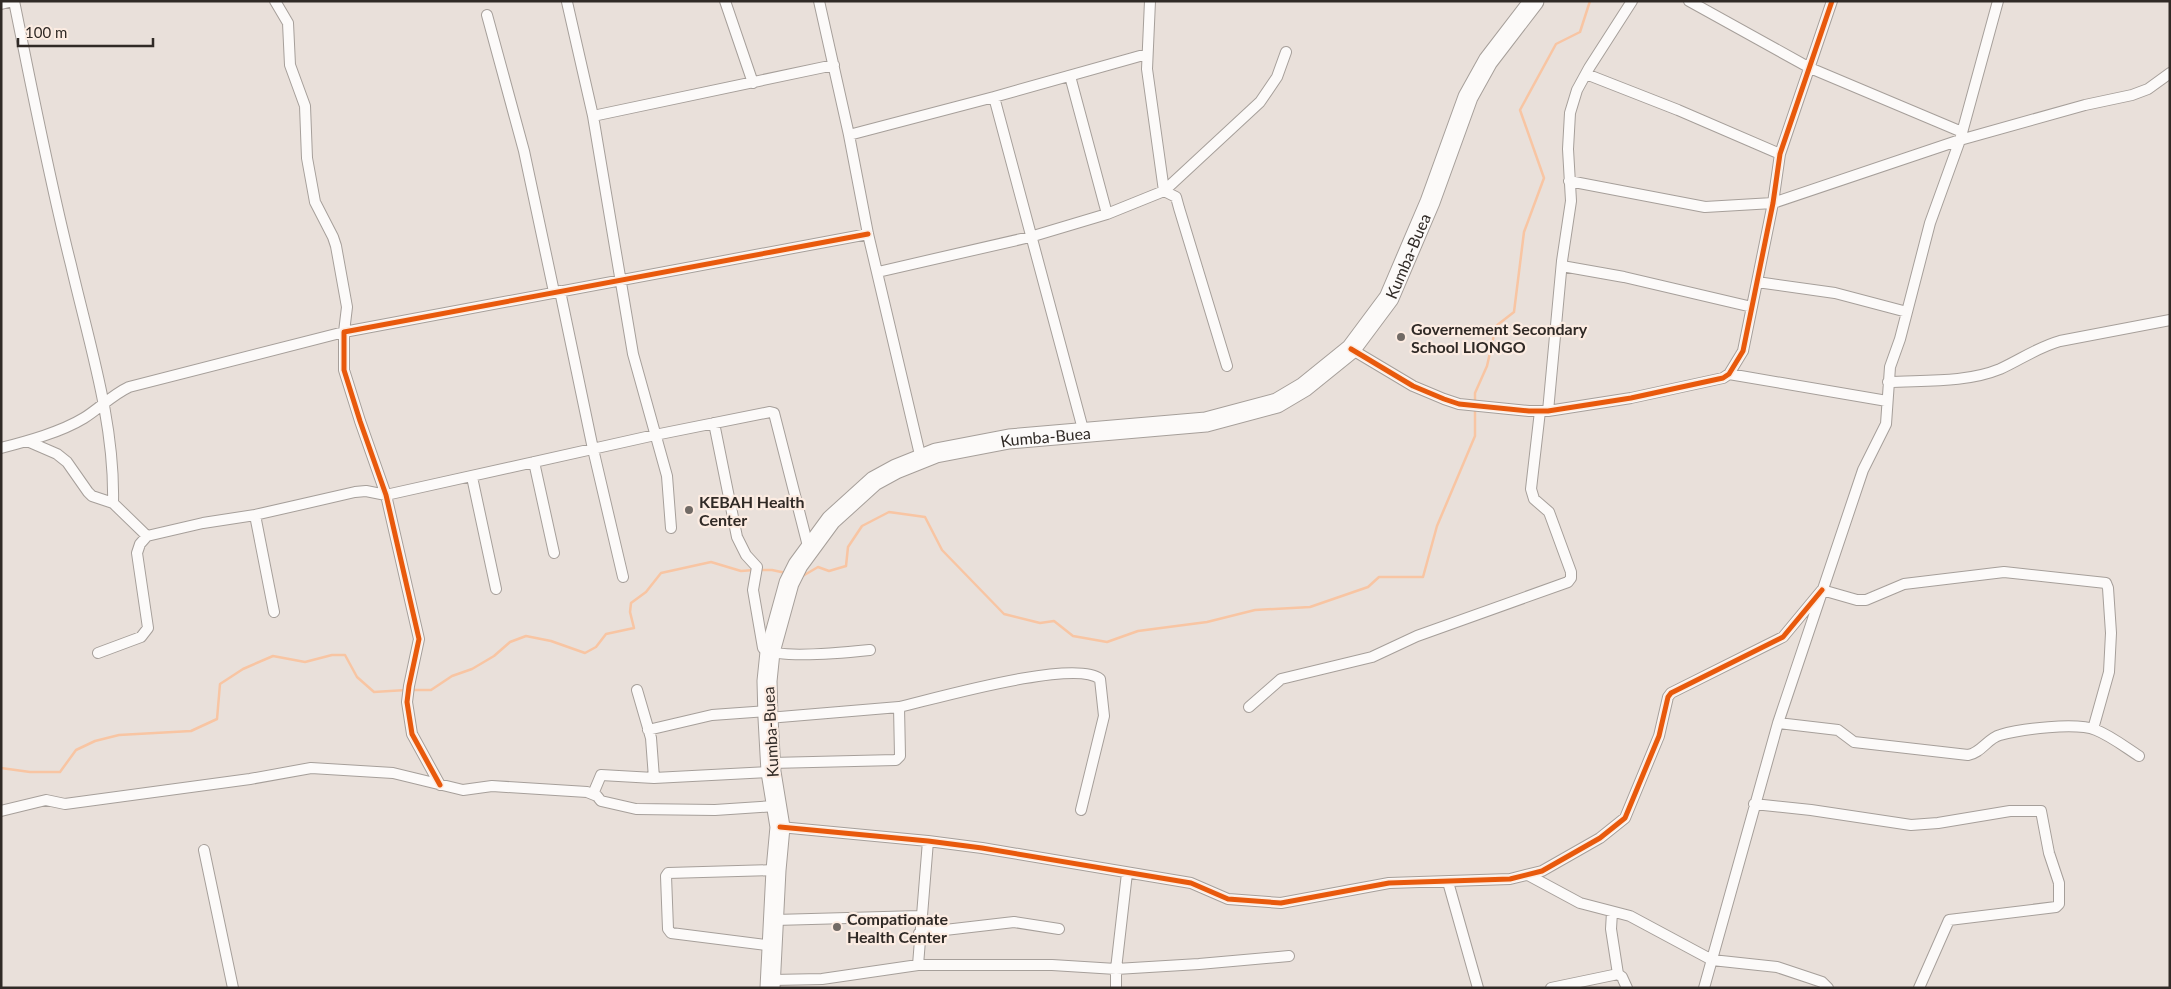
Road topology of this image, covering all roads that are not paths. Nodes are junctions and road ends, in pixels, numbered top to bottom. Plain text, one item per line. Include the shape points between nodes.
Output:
1 (13, 1) edge
2 (275, 1) edge
3 (725, 1) edge
4 (819, 1) edge
5 (1150, 1) edge
6 (1534, 1) edge
7 (1632, 1) edge
8 (1689, 1) edge
9 (1832, 1) edge
10 (1998, 1) edge
11 (567, 2) edge
12 (1, 4) edge
13 (487, 15) dead end
14 (1286, 52) dead end
15 (1147, 54) junction
16 (834, 65) junction
17 (1810, 68) junction
18 (2170, 73) edge
19 (1586, 74) junction
20 (1070, 76) junction
21 (753, 83) junction
22 (994, 97) junction
23 (593, 116) junction
24 (849, 135) junction
25 (1961, 136) junction
26 (1780, 154) junction
27 (1569, 181) junction
28 (1164, 191) junction
29 (1773, 203) junction
30 (1107, 214) junction
31 (868, 234) junction
32 (1030, 236) junction
33 (1562, 266) junction
34 (878, 272) junction
35 (621, 280) junction
36 (1757, 282) junction
37 (557, 291) junction
38 (1752, 307) junction
39 (1907, 312) junction
40 (2170, 320) edge
41 (344, 332) junction
42 (1351, 349) junction
43 (1227, 366) dead end
44 (1730, 374) junction
45 (1888, 382) junction
46 (1887, 401) junction
47 (104, 404) junction
48 (1544, 411) junction
49 (714, 423) junction
50 (1084, 433) junction
51 (655, 435) junction
52 (27, 442) junction
53 (1, 448) edge
54 (593, 449) junction
55 (921, 459) junction
56 (534, 462) junction
57 (472, 476) junction
58 (386, 495) junction
59 (113, 504) junction
60 (255, 515) junction
61 (672, 528) dead end
62 (147, 536) junction
63 (809, 550) junction
64 (554, 553) dead end
65 (623, 577) dead end
66 (496, 589) dead end
67 (1822, 590) junction
68 (274, 612) dead end
69 (870, 650) dead end
70 (98, 652) dead end
71 (770, 652) junction
72 (638, 690) dead end
73 (899, 707) junction
74 (1249, 707) dead end
75 (768, 714) junction
76 (1778, 723) junction
77 (2093, 729) junction
78 (648, 730) junction
79 (2139, 756) dead end
80 (771, 768) junction
81 (654, 778) junction
82 (440, 785) junction
83 (593, 794) junction
84 (1754, 804) junction
85 (775, 806) junction
86 (1, 810) edge
87 (1081, 810) dead end
88 (780, 827) junction
89 (928, 841) junction
90 (204, 850) dead end
91 (776, 870) junction
92 (1127, 873) junction
93 (1528, 875) junction
94 (1448, 882) junction
95 (1612, 912) junction
96 (920, 916) junction
97 (775, 920) junction
98 (1059, 929) dead end
99 (920, 933) junction
100 (774, 946) junction
101 (1289, 956) dead end
102 (1712, 960) junction
103 (918, 965) junction
104 (1116, 969) junction
105 (1618, 974) junction
106 (771, 984) edge
107 (234, 988) edge
108 (1116, 988) edge
109 (1478, 988) edge
110 (1551, 988) edge
111 (1627, 988) edge
112 (1704, 988) edge
113 (1828, 988) edge
114 (1919, 988) edge

1 - 12 street
1 - 47 street via 41,137
2 - 41 street via 288,23 292,71 305,106 307,158 315,202 336,246 347,307
3 - 21 street
4 - 16 street
5 - 15 street
6 - 42 highway, Kumba-Buea via 1488,62 1468,97 1430,202 1389,298
7 - 19 street
8 - 17 street
9 - 17 street
10 - 25 street
11 - 23 street
13 - 37 street via 522,142
14 - 28 street via 1277,78 1260,102
15 - 20 street
15 - 28 street
16 - 21 street
16 - 24 street
17 - 25 street
17 - 26 street
18 - 25 street via 2148,89 2132,95
19 - 26 street
19 - 27 street via 1570,113
20 - 22 street
20 - 30 street
21 - 23 street
22 - 24 street
22 - 32 street
23 - 35 street
24 - 31 street
25 - 29 street
25 - 39 street via 1930,223
26 - 29 street
27 - 29 street via 1704,207
27 - 33 street via 1570,201
28 - 30 street
28 - 43 street via 1176,197
29 - 36 street
30 - 32 street
31 - 34 street
31 - 35 street
32 - 34 street
32 - 50 street
33 - 38 street
33 - 48 street
34 - 55 street
35 - 37 street
35 - 51 street via 633,354
36 - 38 street
36 - 39 street via 1835,293
37 - 41 street
37 - 54 street
38 - 44 street via 1744,351
39 - 45 street
40 - 45 street via 2053,343 2000,369 1976,376
41 - 47 street via 129,387
41 - 58 street via 344,370
42 - 48 street via 1413,386 1459,404
42 - 50 highway, Kumba-Buea via 1304,387 1277,403 1206,422
44 - 46 street
44 - 48 street via 1631,398
45 - 46 street
46 - 67 street via 1886,424 1863,470
47 - 52 street via 84,418
47 - 59 street via 114,479
48 - 74 street via 1531,489 1534,499 1549,512 1571,572 1568,582 1417,636 1372,657 1282,679
49 - 51 street
49 - 63 street via 774,413
49 - 71 street via 737,537 757,567 753,590 763,648
50 - 55 highway, Kumba-Buea via 1000,441 943,451
51 - 54 street
51 - 61 street via 667,476
52 - 53 street
52 - 59 street via 57,454 67,462 92,496
54 - 56 street
54 - 65 street
55 - 63 highway, Kumba-Buea via 866,487 836,514
56 - 57 street
56 - 64 street
57 - 58 street
57 - 66 street
58 - 60 street via 366,490
58 - 82 street via 419,639 409,686 412,734
59 - 62 street
60 - 62 street
60 - 68 street
62 - 70 street via 137,553 148,628 141,637
63 - 71 highway, Kumba-Buea via 789,583
67 - 76 street
67 - 77 street via 1866,600 1904,584 1998,572 2106,583 2111,634 2109,672
67 - 93 street via 1783,637 1671,693 1659,736 1626,818 1600,838
69 - 71 street via 834,654
71 - 75 highway, Kumba-Buea
72 - 78 street
73 - 75 street
73 - 80 street via 899,759
73 - 87 street via 1028,677 1095,675 1100,679 1104,716
75 - 78 street via 712,715
75 - 80 highway, Kumba-Buea
76 - 77 street via 1838,730 1854,742 1968,755 2000,734 2068,726
76 - 84 street
77 - 79 street
78 - 81 street via 652,738
80 - 81 street
80 - 85 highway, Kumba-Buea
81 - 83 street via 601,775
82 - 83 street via 463,790 500,786
82 - 86 street via 386,772 311,768 65,804 46,800
83 - 85 street via 601,801 636,809 716,810
84 - 102 street
84 - 114 street via 1911,825 2010,811 2041,811 2059,883 2059,904 2056,907 1949,920
85 - 88 highway, Kumba-Buea
88 - 89 street
88 - 91 highway, Kumba-Buea
89 - 92 street
89 - 96 street
90 - 107 street
91 - 97 highway, Kumba-Buea
91 - 100 street via 668,873 666,876 668,929 671,933
92 - 94 street via 1191,883 1228,899 1282,903 1382,884
92 - 104 street
93 - 94 street via 1510,880
93 - 95 street via 1580,903
94 - 109 street
95 - 102 street via 1635,918
95 - 105 street via 1611,929
96 - 97 street
96 - 99 street
97 - 100 highway, Kumba-Buea
98 - 99 street via 1014,922
99 - 103 street
100 - 106 highway, Kumba-Buea
101 - 104 street
102 - 112 street
102 - 113 street via 1777,967 1822,982
103 - 104 street via 1052,965
103 - 106 street
104 - 108 street
105 - 110 street
105 - 111 street

